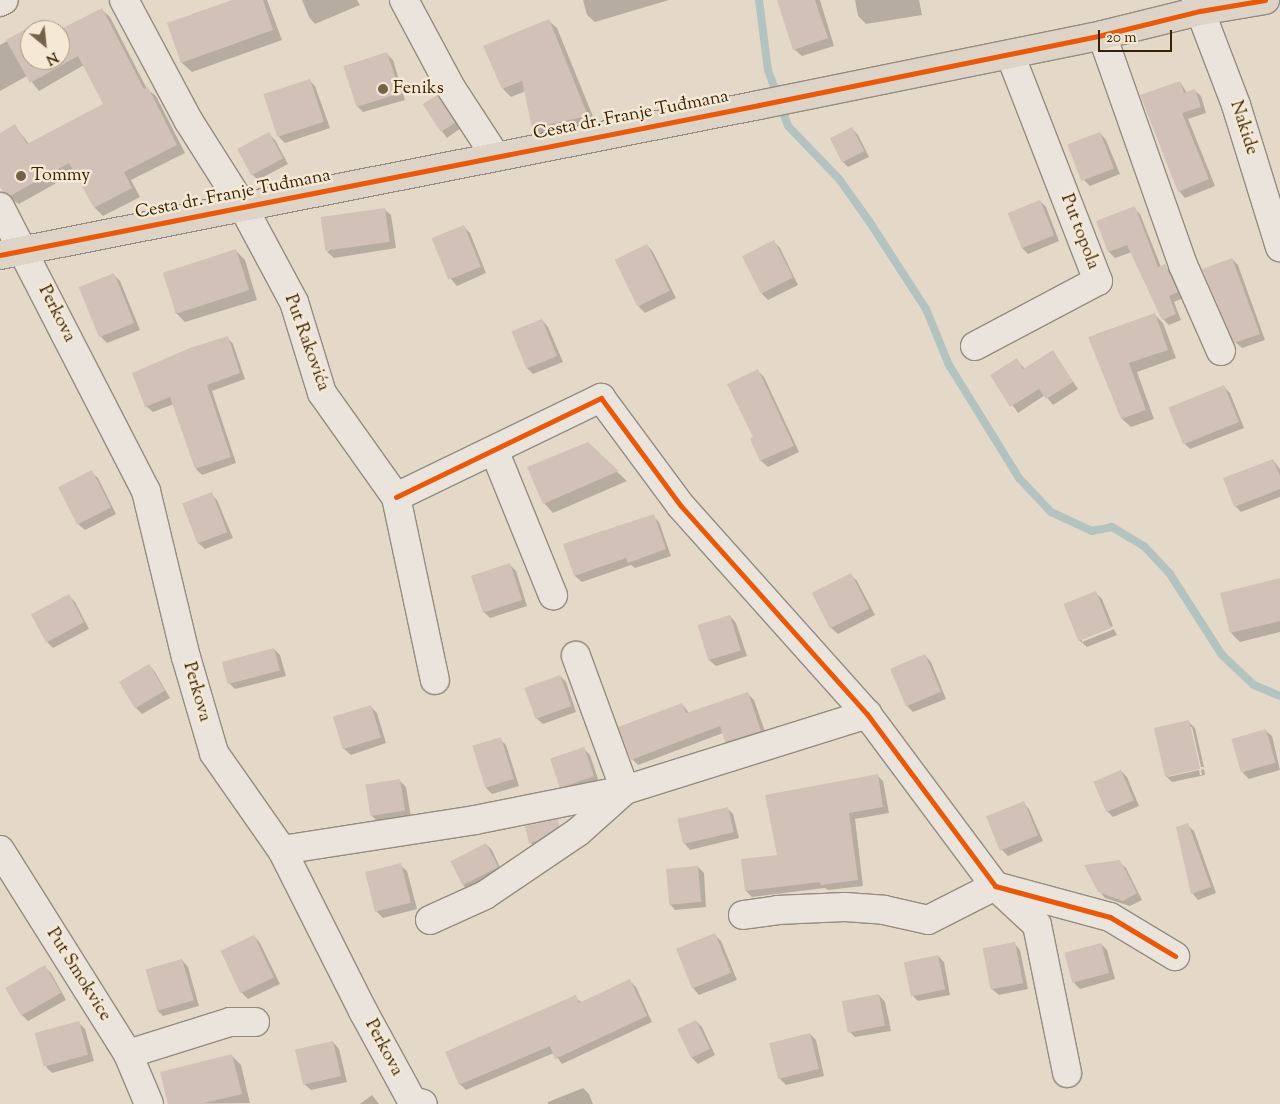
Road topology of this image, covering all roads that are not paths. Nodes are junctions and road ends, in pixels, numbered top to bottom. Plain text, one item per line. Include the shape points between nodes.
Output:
1 (4, 0) edge
2 (124, 0) edge
3 (404, 0) edge
4 (1265, 0) edge
5 (0, 2) edge
6 (1198, 6) edge
7 (1102, 35) junction
8 (1010, 54) junction
9 (496, 157) junction
10 (0, 207) edge
11 (243, 207) junction
12 (1280, 247) edge
13 (12, 253) edge
14 (975, 346) dead end
15 (1221, 351) dead end
16 (494, 450) junction
17 (396, 497) junction
18 (554, 595) dead end
19 (576, 656) dead end
20 (435, 680) dead end
21 (867, 714) junction
22 (624, 790) junction
23 (0, 850) edge
24 (282, 850) junction
25 (995, 886) junction
26 (743, 915) dead end
27 (430, 920) dead end
28 (1175, 956) dead end
29 (255, 1022) dead end
30 (128, 1054) junction
31 (1067, 1073) dead end
32 (149, 1104) edge
33 (423, 1104) edge

1 - 5 street
2 - 11 street, Put Rakovića via 188,120
3 - 9 street via 451,88
4 - 6 main road, Cesta dr. Franje Tuđmana
6 - 7 main road, Cesta dr. Franje Tuđmana
6 - 12 street, Nakide via 1236,106
7 - 8 main road, Cesta dr. Franje Tuđmana
7 - 15 street via 1183,265
8 - 9 main road, Cesta dr. Franje Tuđmana
8 - 14 street, Put topola via 1098,281
9 - 11 main road, Cesta dr. Franje Tuđmana
10 - 13 street, Perkova
11 - 13 main road, Cesta dr. Franje Tuđmana
11 - 17 street, Put Rakovića via 294,302 322,393
13 - 24 street, Perkova via 146,491 186,657 214,753
16 - 17 street
16 - 18 street
16 - 21 street via 601,398 682,506
17 - 20 street
19 - 22 street
21 - 22 street
21 - 25 street
22 - 24 street via 475,820
22 - 27 street via 578,832 486,895
23 - 30 street, Put Smokvice
24 - 33 street, Perkova via 412,1101
25 - 26 street via 928,920 884,910 845,907
25 - 28 street via 1110,918
25 - 31 street via 1037,925
29 - 30 street via 230,1022
30 - 32 street, Put Smokvice

